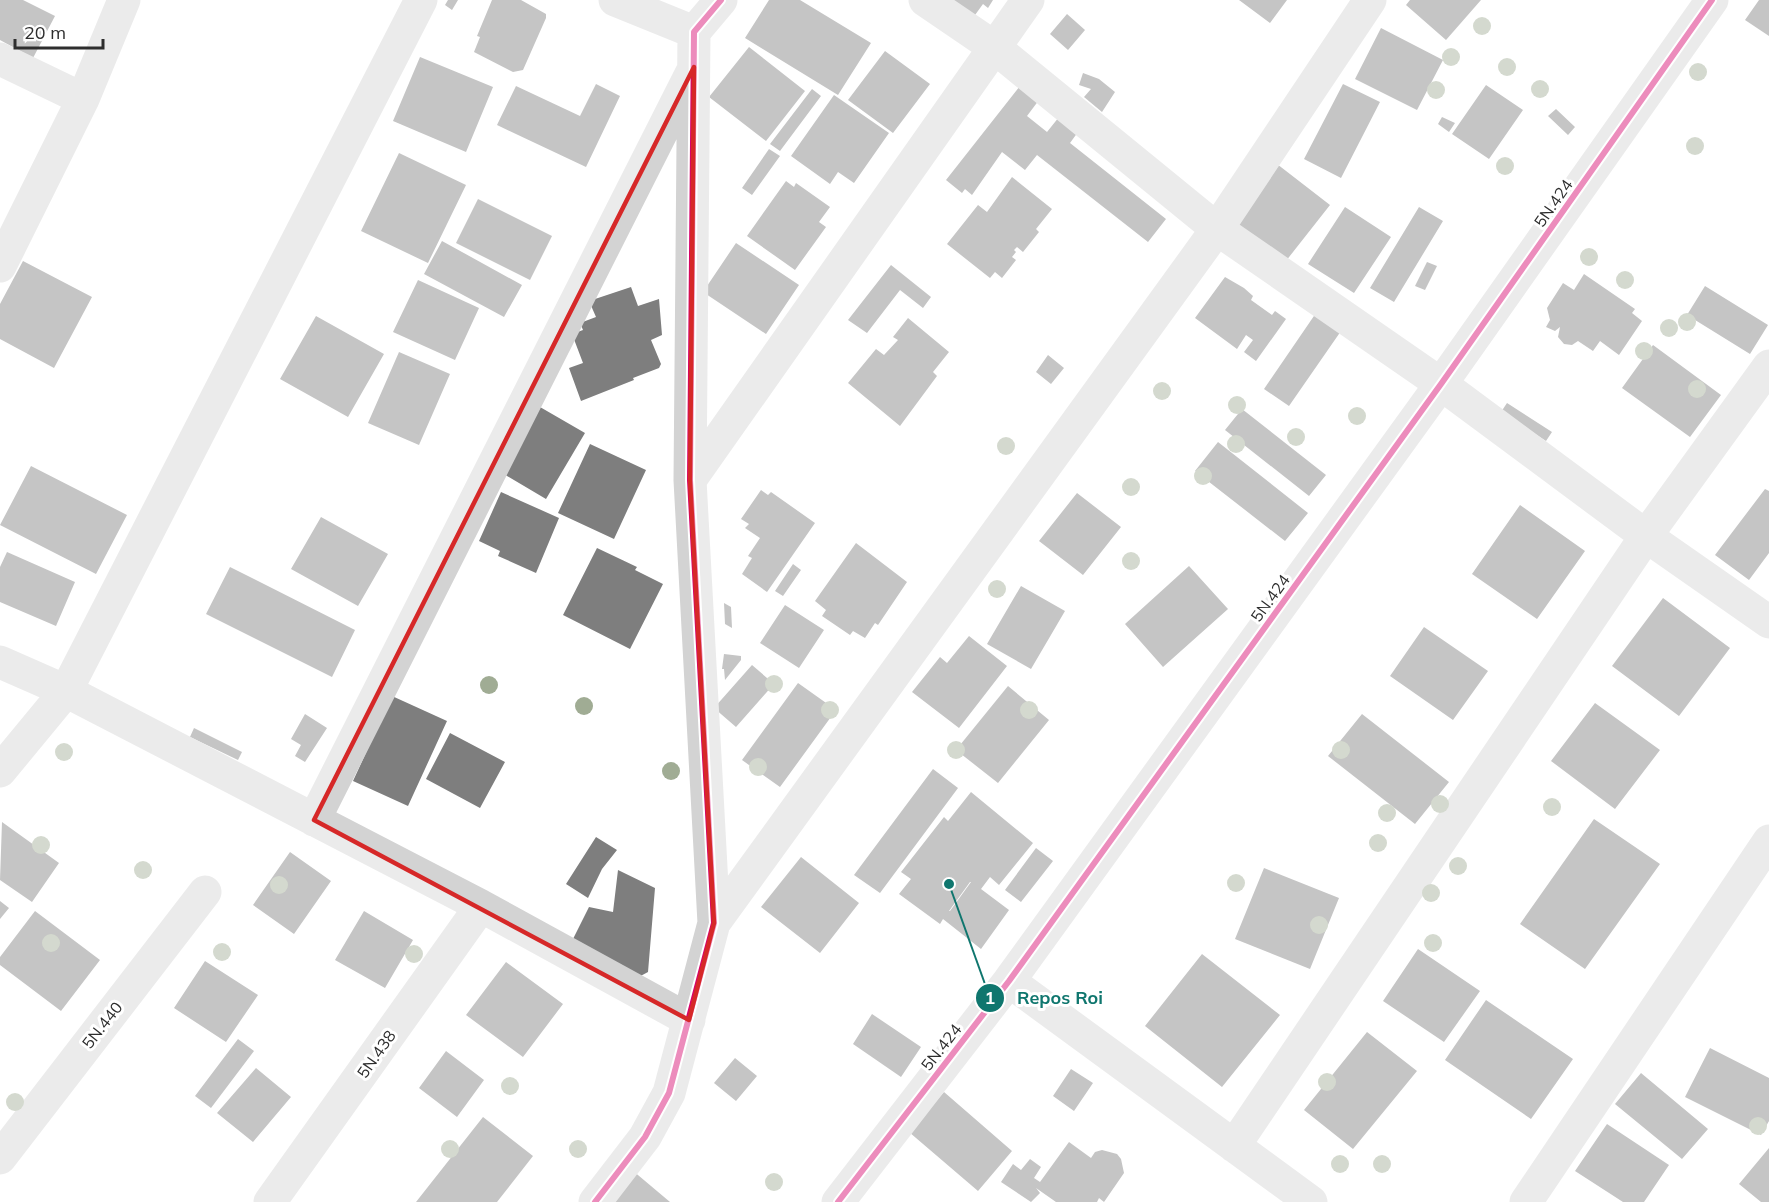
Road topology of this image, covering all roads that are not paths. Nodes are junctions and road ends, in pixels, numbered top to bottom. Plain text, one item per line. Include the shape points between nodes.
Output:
1 (124, 0) edge
2 (421, 0) edge
3 (615, 0) edge
4 (721, 0) edge
5 (925, 0) edge
6 (1028, 0) edge
7 (1370, 0) edge
8 (1712, 0) edge
9 (694, 32) junction
10 (994, 47) junction
11 (0, 58) edge
12 (694, 67) junction
13 (83, 99) junction
14 (1217, 229) junction
15 (0, 266) edge
16 (1769, 366) edge
17 (1441, 384) junction
18 (690, 480) junction
19 (1646, 536) junction
20 (1769, 622) edge
21 (0, 662) edge
22 (66, 691) junction
23 (0, 771) edge
24 (314, 820) junction
25 (1769, 841) edge
26 (205, 892) dead end
27 (481, 906) junction
28 (714, 923) junction
29 (1009, 981) junction
30 (689, 1020) junction
31 (1234, 1146) junction
32 (0, 1158) edge
33 (270, 1202) edge
34 (595, 1202) edge
35 (838, 1202) edge
36 (1311, 1202) edge
37 (1527, 1202) edge

1 - 13 street
2 - 22 street
3 - 9 street
4 - 9 street
5 - 10 street
6 - 10 street
7 - 14 street
8 - 17 street, 5N.424
9 - 12 street
10 - 14 street
10 - 18 street
11 - 13 street
12 - 18 street
12 - 24 street
13 - 15 street
14 - 17 street
14 - 28 street
16 - 19 street
17 - 19 street
17 - 29 street, 5N.424
18 - 28 street
19 - 20 street
19 - 31 street
21 - 22 street
22 - 23 street
22 - 24 street
24 - 27 street
25 - 37 street
26 - 32 street, 5N.440
27 - 30 street
27 - 33 street, 5N.438
28 - 30 street
29 - 31 street
29 - 35 street, 5N.424
30 - 34 street via 669,1093 645,1137
31 - 36 street

